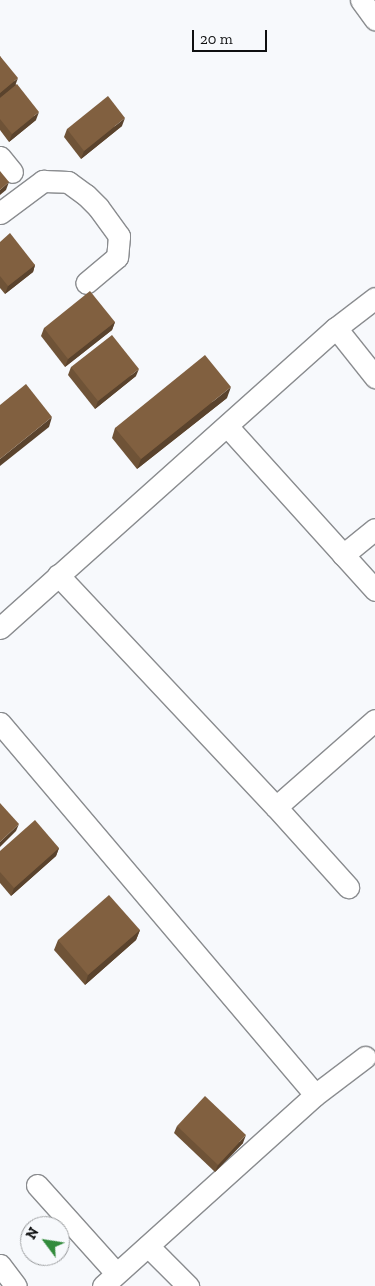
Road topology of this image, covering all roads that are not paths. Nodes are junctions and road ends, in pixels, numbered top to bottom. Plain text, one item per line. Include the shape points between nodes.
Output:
1 (0, 214) edge
2 (86, 283) dead end
3 (375, 298) edge
4 (336, 328) junction
5 (375, 377) edge
6 (227, 426) junction
7 (375, 528) edge
8 (343, 555) junction
9 (58, 575) junction
10 (375, 590) edge
11 (0, 628) edge
12 (375, 720) edge
13 (0, 723) edge
14 (276, 807) junction
15 (348, 887) dead end
16 (365, 1057) dead end
17 (315, 1095) junction
18 (37, 1185) dead end
19 (148, 1246) junction
20 (0, 1265) edge
21 (109, 1279) edge
22 (16, 1286) edge
23 (188, 1286) edge

1 - 2 street via 43,181 68,182 86,195 119,236 117,257
3 - 4 street
4 - 5 street
4 - 6 street
6 - 8 street
6 - 9 street
7 - 8 street
8 - 10 street
9 - 11 street
9 - 14 street
12 - 14 street
13 - 17 street
14 - 15 street
16 - 17 street
17 - 19 street
18 - 21 street
19 - 21 street
19 - 23 street
20 - 22 street

